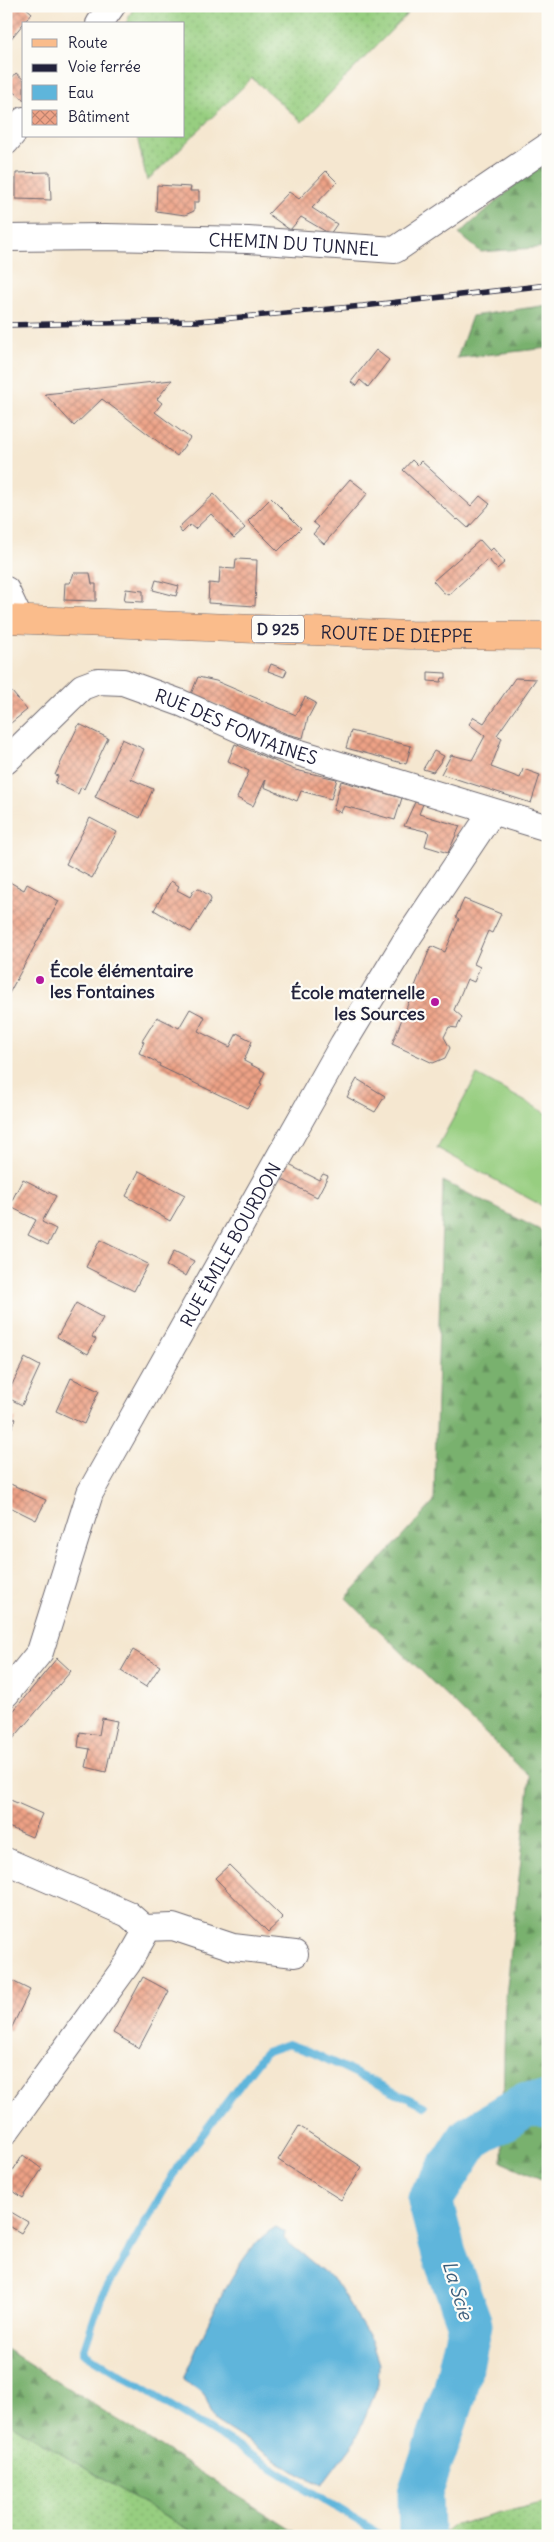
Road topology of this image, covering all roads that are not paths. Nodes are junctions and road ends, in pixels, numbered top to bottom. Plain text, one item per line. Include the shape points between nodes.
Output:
1 (112, 6) edge
2 (100, 22) edge
3 (22, 122) edge
4 (6, 142) edge
5 (548, 146) edge
6 (6, 238) edge
7 (6, 590) edge
8 (13, 620) edge
9 (548, 636) edge
10 (6, 761) edge
11 (492, 812) junction
12 (548, 828) edge
13 (6, 1694) edge
14 (6, 1861) edge
15 (144, 1928) junction
16 (295, 1954) dead end
17 (6, 2130) edge

1 - 2 street
3 - 4 street
5 - 6 street, CHEMIN DU TUNNEL via 395,250 248,240
7 - 8 street
8 - 9 main road, ROUTE DE DIEPPE / D 925 via 410,635
10 - 11 street, RUE DES FONTAINES via 82,687 98,681 124,682 181,703 277,746
11 - 12 street, RUE DES FONTAINES
11 - 13 street, RUE ÉMILE BOURDON via 405,942 343,1044 90,1493 40,1652
14 - 15 street via 128,1914
15 - 16 street via 173,1927 233,1947
15 - 17 street via 144,1935 128,1963

